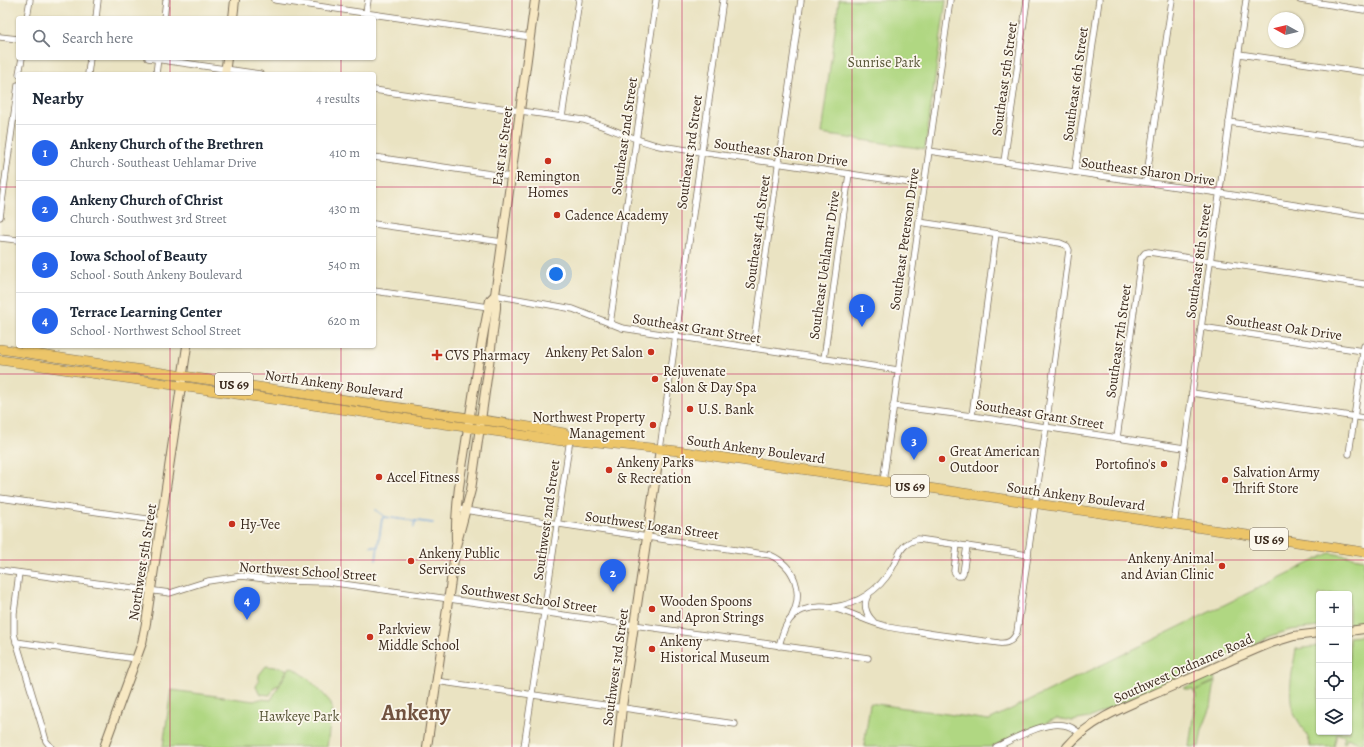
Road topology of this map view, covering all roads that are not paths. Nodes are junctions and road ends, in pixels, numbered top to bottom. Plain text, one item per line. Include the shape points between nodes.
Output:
1 (30, 0) edge
2 (98, 0) edge
3 (166, 0) edge
4 (235, 0) edge
5 (275, 0) edge
6 (368, 0) edge
7 (535, 0) edge
8 (579, 0) edge
9 (656, 0) edge
10 (723, 0) edge
11 (801, 0) edge
12 (950, 0) edge
13 (1027, 0) edge
14 (1099, 0) edge
15 (1172, 0) edge
16 (1246, 0) edge
17 (1300, 0) edge
18 (300, 2) edge
19 (1364, 10) edge
20 (366, 13) junction
21 (27, 16) edge
22 (96, 16) edge
23 (164, 16) edge
24 (232, 16) edge
25 (0, 37) edge
26 (530, 37) junction
27 (16, 39) edge
28 (1239, 54) junction
29 (22, 60) edge
30 (90, 60) edge
31 (158, 60) edge
32 (163, 60) edge
33 (228, 60) edge
34 (19, 72) edge
35 (88, 72) edge
36 (156, 72) edge
37 (226, 72) edge
38 (1364, 72) edge
39 (376, 90) edge
40 (16, 100) edge
41 (520, 111) junction
42 (562, 117) junction
43 (1229, 122) junction
44 (636, 140) junction
45 (1364, 142) edge
46 (929, 151) junction
47 (701, 152) junction
48 (376, 157) edge
49 (1004, 162) junction
50 (778, 164) junction
51 (1075, 172) junction
52 (849, 174) junction
53 (511, 177) junction
54 (1146, 182) junction
55 (924, 185) junction
56 (1219, 193) junction
57 (0, 216) edge
58 (1364, 216) edge
59 (919, 222) junction
60 (376, 224) edge
61 (996, 234) junction
62 (0, 238) edge
63 (16, 240) edge
64 (502, 242) junction
65 (1210, 261) junction
66 (1364, 284) edge
67 (376, 291) edge
68 (495, 295) junction
69 (489, 307) junction
70 (610, 324) junction
71 (1201, 327) junction
72 (676, 337) junction
73 (187, 348) edge
74 (753, 348) junction
75 (0, 349) edge
76 (1364, 349) edge
77 (824, 359) junction
78 (0, 360) edge
79 (898, 370) junction
80 (182, 380) junction
81 (1192, 393) junction
82 (893, 406) junction
83 (972, 416) junction
84 (1355, 417) junction
85 (1364, 418) edge
86 (474, 424) junction
87 (1046, 427) junction
88 (570, 438) junction
89 (1117, 438) junction
90 (1184, 448) junction
91 (660, 449) junction
92 (1349, 454) dead end
93 (883, 482) junction
94 (0, 498) edge
95 (1035, 504) junction
96 (457, 509) junction
97 (466, 510) junction
98 (161, 521) junction
99 (558, 523) junction
100 (1174, 525) junction
101 (647, 536) junction
102 (957, 544) junction
103 (456, 546) junction
104 (967, 546) junction
105 (1364, 552) edge
106 (1028, 555) junction
107 (0, 570) edge
108 (19, 573) junction
109 (151, 591) junction
110 (871, 593) junction
111 (798, 594) junction
112 (449, 598) junction
113 (813, 608) junction
114 (826, 608) junction
115 (544, 612) junction
116 (792, 616) junction
117 (877, 624) junction
118 (634, 626) junction
119 (1364, 629) edge
120 (1352, 630) edge
121 (1316, 633) edge
122 (16, 642) junction
123 (779, 646) junction
124 (136, 658) junction
125 (868, 658) dead end
126 (436, 681) junction
127 (533, 694) junction
128 (622, 707) junction
129 (735, 724) dead end
130 (1080, 734) junction
131 (51, 747) edge
132 (104, 747) edge
133 (427, 747) edge
134 (524, 747) edge
135 (618, 747) edge
136 (996, 747) edge
137 (1067, 747) edge

1 - 21 street
2 - 22 street
3 - 23 street
4 - 24 street
5 - 18 street
6 - 20 street
7 - 26 street, East 1st Street
8 - 42 street
9 - 44 street, Southeast 2nd Street
10 - 47 street, Southeast 3rd Street
11 - 50 street, Southeast 4th Street
12 - 46 street, Southeast Peterson Drive
13 - 49 street, Southeast 5th Street
14 - 51 street, Southeast 6th Street
15 - 54 street
16 - 28 street, Southeast 8th Street
17 - 19 street
18 - 20 street
20 - 26 street
25 - 27 street
26 - 41 street, East 1st Street
28 - 38 street
28 - 43 street, Southeast 8th Street
29 - 34 street
30 - 35 street
31 - 36 street
32 - 37 street
33 - 37 street
39 - 41 street, Southeast Sharon Drive
40 - 57 street
41 - 42 street, Southeast Sharon Drive
41 - 53 street, East 1st Street
42 - 44 street, Southeast Sharon Drive via 598,124
43 - 45 street
43 - 56 street, Southeast 8th Street
44 - 47 street, Southeast Sharon Drive
44 - 70 street, Southeast 2nd Street
46 - 49 street, Southeast Sharon Drive
46 - 55 street, Southeast Peterson Drive
47 - 50 street, Southeast Sharon Drive
47 - 72 street, Southeast 3rd Street
48 - 53 street
49 - 51 street, Southeast Sharon Drive
50 - 52 street, Southeast Sharon Drive
50 - 74 street, Southeast 4th Street
51 - 54 street, Southeast Sharon Drive
52 - 55 street, Southeast Sharon Drive
52 - 77 street, Southeast Uehlamar Drive
53 - 64 street, East 1st Street
54 - 56 street, Southeast Sharon Drive
55 - 59 street, Southeast Peterson Drive
56 - 58 street, Southeast Sharon Drive
56 - 65 street, Southeast 8th Street
59 - 61 street
59 - 79 street, Southeast Peterson Drive
60 - 64 street
61 - 83 street
61 - 87 street via 1064,244 1070,254
62 - 63 street
64 - 68 street, East 1st Street
65 - 66 street
65 - 71 street, Southeast 8th Street
65 - 89 street, Southeast 7th Street via 1149,252 1141,258
67 - 69 street
68 - 69 street, East 1st Street via 490,300
68 - 70 street, Southeast Grant Street via 573,308
68 - 86 street, East 1st Street via 492,340
69 - 86 street, East 1st Street
70 - 72 street, Southeast Grant Street
71 - 76 street, Southeast Oak Drive
71 - 81 street, Southeast 8th Street
72 - 74 street, Southeast Grant Street
72 - 91 street, Southeast 3rd Street
73 - 80 street, Northwest 5th Street
74 - 77 street, Southeast Grant Street
75 - 80 main road, North Ankeny Boulevard / US 69
76 - 84 street
77 - 79 street, Southeast Grant Street
78 - 80 main road, North Ankeny Boulevard / US 69
79 - 82 street, Southeast Peterson Drive
80 - 86 main road, North Ankeny Boulevard / US 69
80 - 98 street, Northwest 5th Street
81 - 84 street
81 - 90 street, Southeast 8th Street
82 - 83 street, Southeast Grant Street
82 - 93 street, Southeast Peterson Drive
83 - 87 street, Southeast Grant Street
84 - 85 street
84 - 92 street
86 - 88 main road, South Ankeny Boulevard / US 69 via 562,441
86 - 96 street
86 - 97 street via 471,490
87 - 89 street, Southeast Grant Street
87 - 95 street
88 - 91 main road, South Ankeny Boulevard / US 69
88 - 99 street, Southwest 2nd Street
89 - 90 street, Southeast Grant Street
90 - 100 street, Southeast 8th Street
91 - 93 main road, South Ankeny Boulevard / US 69
91 - 101 street, Southwest 3rd Street
93 - 95 main road, South Ankeny Boulevard / US 69
94 - 98 street
95 - 100 main road, South Ankeny Boulevard / US 69
95 - 106 street
96 - 97 street, Southwest Logan Street
96 - 103 street
97 - 99 street, Southwest Logan Street
97 - 103 street
98 - 109 street, Northwest 5th Street
99 - 101 street, Southwest Logan Street
99 - 115 street, Southwest 2nd Street
100 - 105 main road, South Ankeny Boulevard / US 69
101 - 111 street, Southwest Logan Street via 770,555 791,572
101 - 118 street, Southwest 3rd Street
102 - 104 street
102 - 104 street via 954,571 957,576 963,573
102 - 110 street via 918,539 907,543 885,579
103 - 112 street
104 - 106 street
106 - 117 street via 1017,632 1010,642 1000,643
107 - 108 street, Northwest School Street
108 - 109 street, Northwest School Street
108 - 122 street via 13,626
109 - 112 street, Northwest School Street via 176,592 208,581 242,576 282,581 328,582
109 - 124 street, Northwest 5th Street via 146,624
110 - 114 street via 850,603
110 - 117 street via 866,601 867,612
111 - 113 street via 802,603
111 - 116 street, Southwest Logan Street
112 - 115 street, Southwest School Street
112 - 126 street
113 - 114 street
113 - 116 street
114 - 117 street via 854,614
115 - 118 street, Southwest School Street
115 - 127 street, Southwest 2nd Street
116 - 123 street, Southwest Logan Street via 783,630
118 - 123 street, Southwest School Street
118 - 128 street, Southwest 3rd Street
119 - 120 street
121 - 130 street, Southwest Ordnance Road via 1287,638 1263,646 1110,715 1090,725
122 - 124 street
122 - 131 street via 46,741
123 - 125 street, Southwest School Street
124 - 132 street, Northwest 5th Street
126 - 127 street
126 - 133 street
127 - 128 street
127 - 134 street, Southwest 2nd Street
128 - 129 street
128 - 135 street, Southwest 3rd Street
130 - 136 street via 1065,725 1042,727
130 - 137 street, Southwest Ordnance Road

